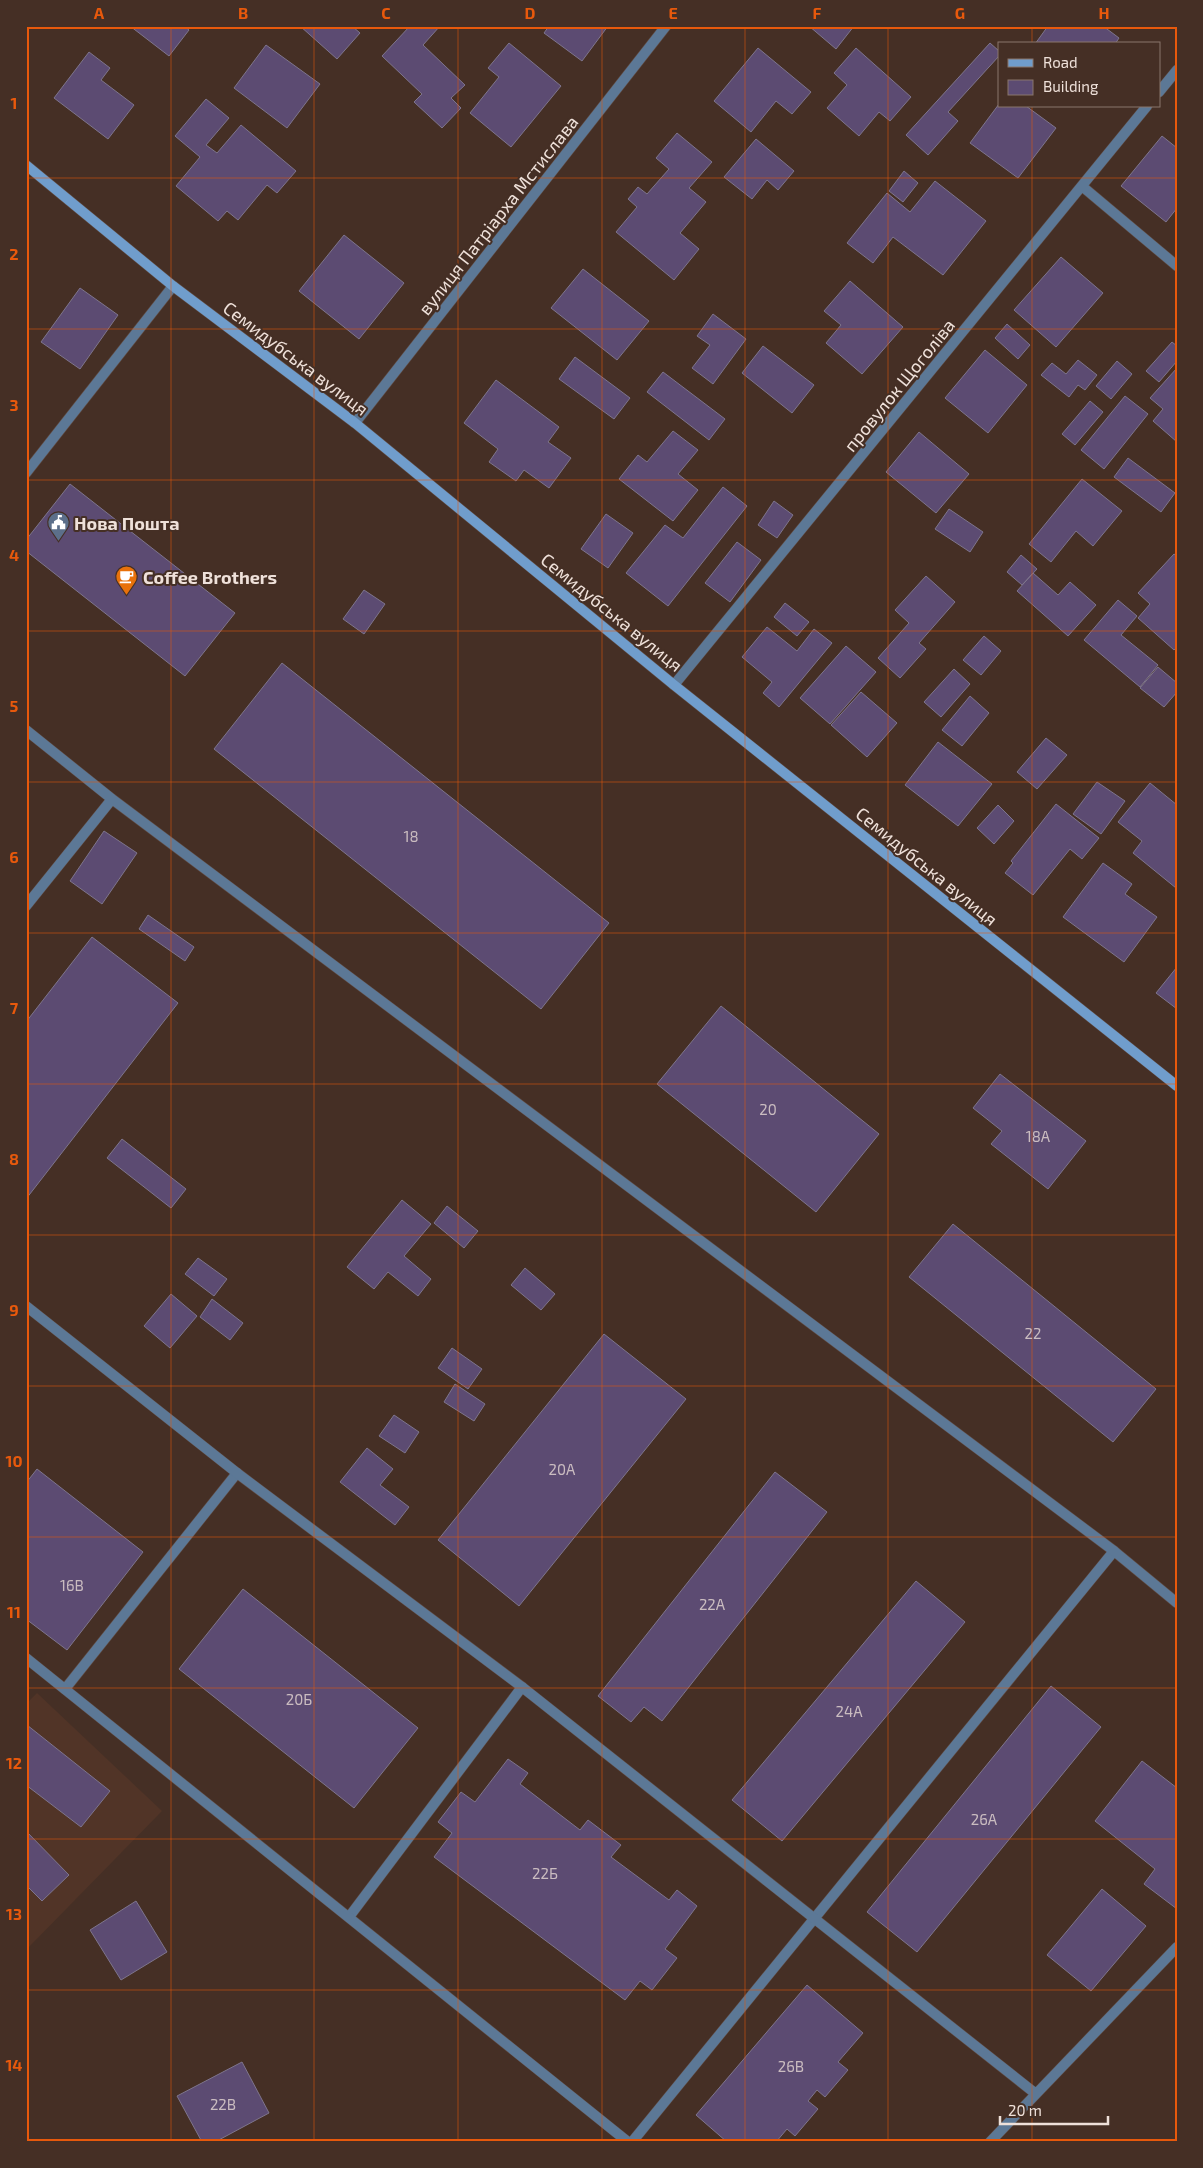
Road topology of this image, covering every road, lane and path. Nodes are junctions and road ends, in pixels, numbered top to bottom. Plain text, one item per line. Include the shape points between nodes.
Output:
1 (666, 26) edge
2 (1177, 70) edge
3 (1160, 91) edge
4 (1146, 108) edge
5 (26, 165) edge
6 (1083, 187) junction
7 (1177, 266) edge
8 (173, 286) junction
9 (355, 423) junction
10 (26, 473) edge
11 (674, 684) junction
12 (26, 730) edge
13 (112, 799) junction
14 (26, 906) edge
15 (1177, 1086) edge
16 (26, 1306) edge
17 (237, 1473) junction
18 (1114, 1551) junction
19 (1177, 1603) edge
20 (26, 1658) edge
21 (522, 1686) junction
22 (65, 1689) junction
23 (349, 1917) junction
24 (814, 1918) junction
25 (1177, 1947) edge
26 (1036, 2094) junction
27 (630, 2142) edge
28 (990, 2142) edge

1 - 9 street, вулиця Патріарха Мстислава
2 - 3 street
4 - 6 street, провулок Щоголіва
5 - 8 street, Семидубська вулиця
6 - 7 street
6 - 11 street, провулок Щоголіва
8 - 9 street, Семидубська вулиця
8 - 10 street
9 - 11 street, Семидубська вулиця
11 - 15 street, Семидубська вулиця
12 - 13 street
13 - 14 street
13 - 18 street
16 - 17 street
17 - 21 street
17 - 22 street
18 - 19 street
18 - 24 street
20 - 22 street
21 - 23 street
21 - 24 street
22 - 23 street
23 - 27 street
24 - 26 street
24 - 27 street
25 - 26 street
26 - 28 street

